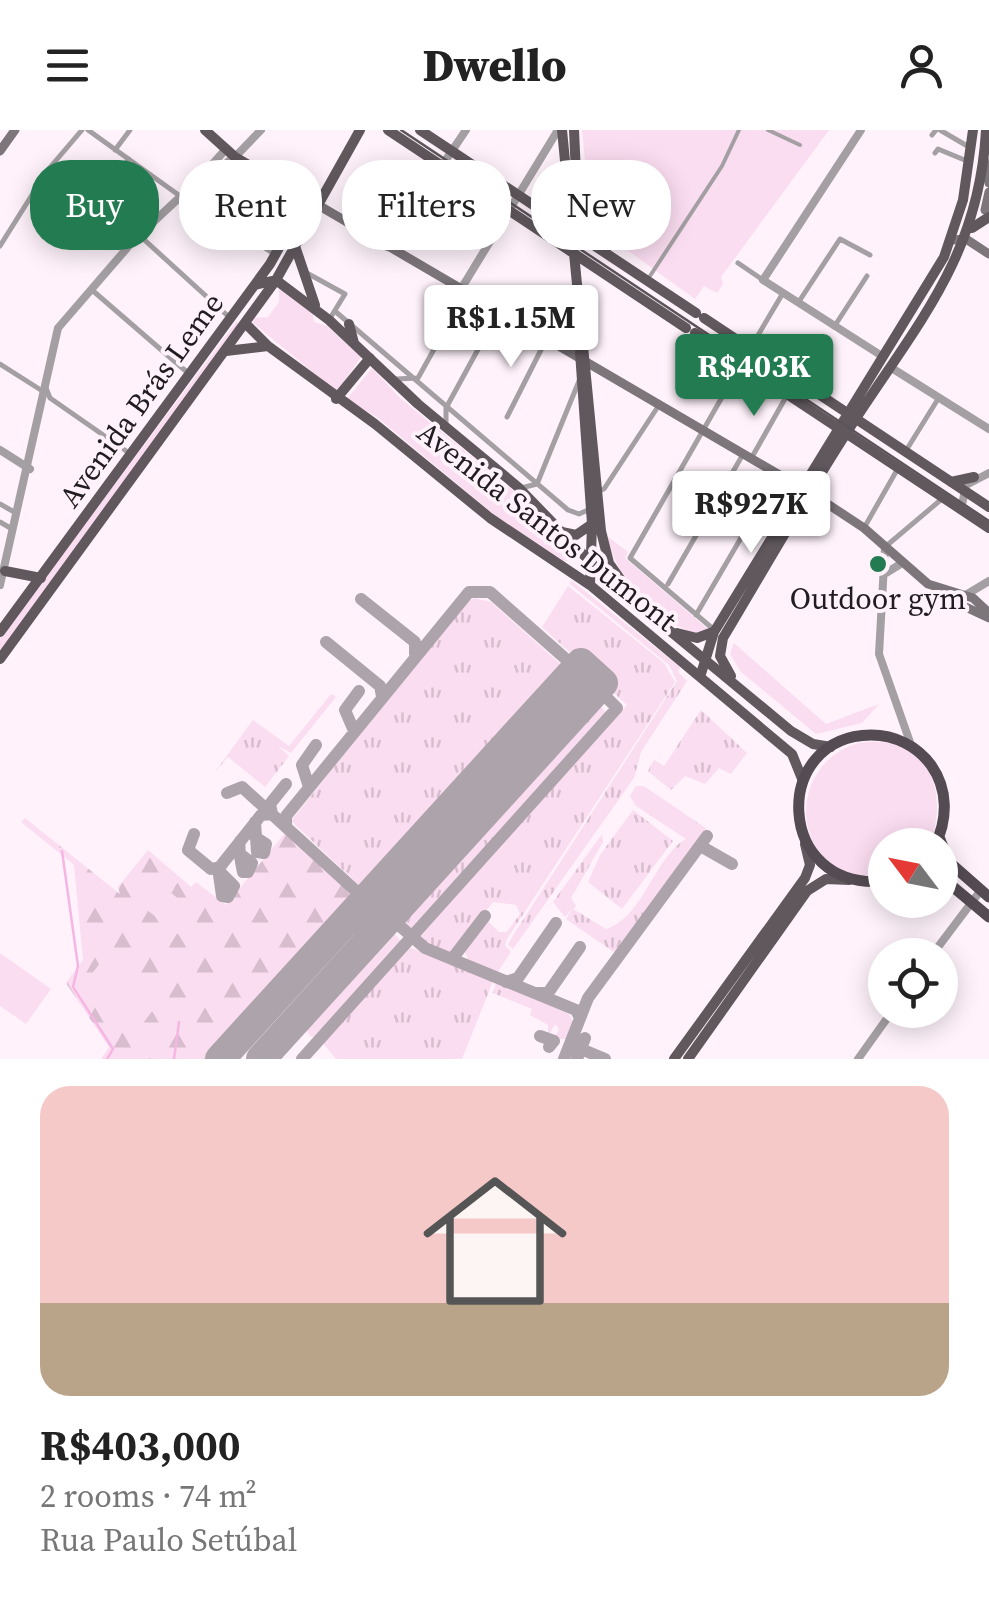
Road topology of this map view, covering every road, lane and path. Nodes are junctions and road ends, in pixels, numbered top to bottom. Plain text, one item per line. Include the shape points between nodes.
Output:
1 (15, 130) edge
2 (85, 130) edge
3 (130, 130) edge
4 (205, 130) edge
5 (260, 130) edge
6 (360, 130) edge
7 (388, 130) edge
8 (420, 130) edge
9 (466, 130) edge
10 (739, 130) edge
11 (768, 130) edge
12 (860, 130) edge
13 (973, 130) edge
14 (986, 130) edge
15 (562, 131) edge
16 (936, 132) edge
17 (435, 140) junction
18 (800, 145) dead end
19 (971, 148) junction
20 (115, 150) junction
21 (0, 151) edge
22 (452, 151) junction
23 (935, 153) dead end
24 (233, 155) junction
25 (129, 159) joint
26 (227, 160) edge
27 (230, 160) edge
28 (241, 160) edge
29 (429, 160) edge
30 (437, 160) edge
31 (444, 160) edge
32 (565, 160) edge
33 (571, 160) edge
34 (969, 167) junction
35 (985, 181) edge
36 (965, 191) junction
37 (989, 192) edge
38 (179, 195) edge
39 (518, 196) junction
40 (322, 198) edge
41 (179, 202) edge
42 (531, 205) edge
43 (511, 208) edge
44 (983, 208) edge
45 (511, 212) edge
46 (520, 218) junction
47 (159, 220) edge
48 (967, 236) junction
49 (952, 240) junction
50 (0, 246) edge
51 (128, 250) edge
52 (155, 250) edge
53 (269, 250) edge
54 (278, 250) edge
55 (293, 250) edge
56 (296, 250) edge
57 (396, 250) edge
58 (487, 250) edge
59 (575, 250) edge
60 (601, 250) edge
61 (606, 250) edge
62 (276, 254) junction
63 (989, 254) edge
64 (870, 255) dead end
65 (610, 256) junction
66 (575, 258) junction
67 (738, 263) dead end
68 (301, 269) junction
69 (650, 276) dead end
70 (866, 276) dead end
71 (276, 280) junction
72 (764, 280) junction
73 (252, 289) junction
74 (92, 290) junction
75 (464, 291) junction
76 (784, 294) junction
77 (798, 303) junction
78 (317, 310) junction
79 (500, 311) junction
80 (333, 316) junction
81 (231, 318) junction
82 (245, 323) junction
83 (349, 324) junction
84 (834, 327) junction
85 (547, 338) junction
86 (354, 344) junction
87 (268, 346) junction
88 (750, 349) junction
89 (226, 351) junction
90 (582, 355) junction
91 (370, 358) junction
92 (884, 360) junction
93 (0, 364) edge
94 (742, 364) junction
95 (190, 375) junction
96 (387, 375) junction
97 (580, 378) junction
98 (414, 380) junction
99 (46, 395) junction
100 (788, 395) junction
101 (940, 396) junction
102 (336, 399) junction
103 (868, 400) junction
104 (659, 404) junction
105 (446, 408) junction
106 (850, 416) junction
107 (507, 417) dead end
108 (447, 428) junction
109 (841, 429) junction
110 (870, 429) junction
111 (989, 429) edge
112 (702, 431) junction
113 (146, 435) junction
114 (0, 450) edge
115 (152, 451) junction
116 (906, 452) junction
117 (132, 455) junction
118 (751, 461) junction
119 (898, 468) junction
120 (30, 469) junction
121 (989, 473) edge
122 (974, 477) junction
123 (776, 478) junction
124 (132, 479) junction
125 (951, 482) junction
126 (537, 484) junction
127 (518, 487) junction
128 (964, 490) junction
129 (598, 491) junction
130 (804, 493) junction
131 (943, 498) junction
132 (0, 504) edge
133 (535, 506) junction
134 (989, 507) edge
135 (591, 508) junction
136 (961, 510) junction
137 (19, 515) junction
138 (0, 522) edge
139 (592, 524) junction
140 (857, 525) junction
141 (989, 528) edge
142 (557, 530) junction
143 (15, 531) junction
144 (885, 550) junction
145 (578, 552) junction
146 (4, 561) edge
147 (591, 564) junction
148 (899, 565) junction
149 (564, 566) junction
150 (886, 573) junction
151 (42, 578) junction
152 (989, 581) edge
153 (668, 584) dead end
154 (0, 585) edge
155 (590, 585) junction
156 (978, 588) joint
157 (947, 598) junction
158 (969, 598) junction
159 (632, 599) junction
160 (696, 615) junction
161 (989, 616) edge
162 (714, 631) junction
163 (0, 632) edge
164 (672, 632) junction
165 (703, 657) junction
166 (0, 659) edge
167 (700, 677) junction
168 (733, 682) junction
169 (831, 747) junction
170 (912, 747) junction
171 (803, 781) junction
172 (941, 828) edge
173 (805, 842) junction
174 (958, 870) edge
175 (850, 880) junction
176 (868, 881) edge
177 (958, 891) edge
178 (985, 893) edge
179 (971, 902) junction
180 (987, 917) edge
181 (945, 938) edge
182 (751, 961) junction
183 (743, 972) junction
184 (880, 1028) edge
185 (674, 1059) edge
186 (688, 1059) edge
187 (858, 1059) edge

1 - 21 main road
2 - 20 street
2 - 50 street via 36,186
3 - 20 street
4 - 24 main road
5 - 24 street
6 - 40 main road, Avenida Brás Leme
7 - 29 main road
8 - 17 main road
9 - 22 street
10 - 69 street
11 - 18 street
12 - 72 street
13 - 19 main road
14 - 35 main road
15 - 32 main road
15 - 33 main road
15 - 39 street
16 - 19 street
17 - 22 main road
17 - 30 main road
19 - 34 main road
20 - 25 street
22 - 31 street
22 - 39 main road
23 - 34 street
24 - 26 street
24 - 27 street
24 - 28 main road
25 - 38 street
34 - 36 main road
35 - 44 main road
36 - 44 main road
36 - 49 main road
37 - 44 main road
39 - 42 main road
39 - 43 street
39 - 46 main road
41 - 47 street
44 - 48 main road
45 - 46 main road
46 - 66 main road
48 - 49 main road
48 - 63 main road
48 - 92 main road via 948,279
49 - 92 main road
51 - 74 street
52 - 81 street
53 - 62 street
54 - 62 main road, Avenida Brás Leme
55 - 71 main road, Avenida Brás Leme
56 - 68 main road
57 - 75 main road
58 - 75 street
59 - 66 main road
60 - 65 main road
61 - 65 main road
62 - 73 main road, Avenida Brás Leme
64 - 77 street via 840,240
65 - 88 main road
66 - 90 main road
66 - 94 main road
67 - 72 street
68 - 78 main road
68 - 80 street via 344,294
70 - 84 street
71 - 73 main road
71 - 78 main road, Avenida Santos Dumont
71 - 82 main road, Avenida Brás Leme
72 - 76 street
73 - 81 main road, Avenida Brás Leme
73 - 82 main road
74 - 95 street
74 - 99 street via 58,328
75 - 79 main road
75 - 98 street
76 - 77 street
76 - 88 street
77 - 84 street
78 - 80 main road, Avenida Santos Dumont
79 - 85 main road
79 - 105 street
80 - 83 street, Avenida Santos Dumont
80 - 86 main road, Avenida Santos Dumont
81 - 95 main road, Avenida Brás Leme
82 - 87 main road, Avenida Santos Dumont
82 - 89 main road, Avenida Brás Leme
83 - 86 main road
83 - 98 street, Avenida Santos Dumont
84 - 92 street
85 - 90 main road
85 - 107 street
86 - 91 main road, Avenida Santos Dumont
87 - 89 main road
87 - 102 main road, Avenida Santos Dumont
88 - 106 main road
89 - 115 main road, Avenida Brás Leme
90 - 97 main road
90 - 104 main road
90 - 129 main road
91 - 96 main road, Avenida Santos Dumont
91 - 102 main road
92 - 101 street
92 - 103 main road
92 - 106 main road
93 - 99 street
94 - 100 main road
94 - 112 street
95 - 113 main road, Avenida Brás Leme
96 - 98 street
96 - 108 main road, Avenida Santos Dumont
97 - 126 street
97 - 135 main road
98 - 105 street, Avenida Santos Dumont
99 - 117 street
99 - 120 street
100 - 109 main road
100 - 118 street
101 - 111 street
101 - 116 street
102 - 149 main road, Avenida Santos Dumont via 498,524
103 - 106 main road
103 - 110 main road
104 - 112 main road
104 - 129 street
105 - 108 street
105 - 126 street, Avenida Santos Dumont
106 - 109 main road
106 - 110 main road
108 - 127 main road, Avenida Santos Dumont
109 - 119 main road
109 - 130 main road
110 - 116 main road
112 - 118 main road
112 - 160 street via 630,558
113 - 115 main road via 142,448
113 - 117 main road, Avenida Brás Leme
114 - 120 street
115 - 124 main road, Avenida Brás Leme
116 - 125 main road
117 - 124 main road via 138,462
117 - 151 main road, Avenida Brás Leme
118 - 123 main road
118 - 130 main road
118 - 153 street
119 - 131 main road
119 - 140 street
120 - 137 street
121 - 122 street
122 - 125 main road
122 - 128 street
123 - 130 main road
123 - 160 street
124 - 166 main road, Avenida Brás Leme
125 - 128 main road
126 - 127 street
126 - 133 street
126 - 135 street, Avenida Santos Dumont via 574,514
127 - 133 main road, Avenida Santos Dumont
128 - 134 main road
128 - 136 street
129 - 159 main road via 606,555
130 - 140 main road
130 - 162 main road
130 - 168 main road via 721,642
131 - 136 main road
131 - 144 street
132 - 137 street
133 - 142 main road, Avenida Santos Dumont
135 - 139 main road
136 - 141 main road
137 - 143 street
138 - 143 street
139 - 142 main road via 576,534
139 - 147 main road
140 - 144 main road
142 - 145 main road, Avenida Santos Dumont
143 - 146 street
144 - 148 main road
144 - 150 street
144 - 158 main road via 928,584
145 - 147 main road, Avenida Santos Dumont
145 - 149 main road
146 - 151 main road
146 - 154 street
147 - 155 main road
147 - 159 main road, Avenida Santos Dumont
148 - 150 street
148 - 157 main road
149 - 155 main road, Avenida Santos Dumont
150 - 170 street via 879,654
151 - 163 main road, Avenida Brás Leme
152 - 156 street
155 - 167 main road, Avenida Santos Dumont
156 - 158 main road
157 - 158 main road
157 - 161 main road
158 - 161 main road
159 - 164 main road, Avenida Santos Dumont
160 - 162 street
162 - 164 main road via 697,638
162 - 165 main road
164 - 165 main road, Avenida Santos Dumont
165 - 167 main road
165 - 168 main road, Avenida Santos Dumont
167 - 171 main road, Avenida Santos Dumont via 792,754
168 - 169 main road, Avenida Santos Dumont via 800,738
169 - 170 highway via 878,735
169 - 171 highway
170 - 172 highway via 941,786
171 - 173 highway via 797,812
173 - 175 highway via 823,866
173 - 182 main road via 805,878
174 - 178 highway
175 - 176 highway
175 - 182 main road via 830,878 812,886
177 - 179 highway
178 - 179 street
179 - 180 highway
179 - 181 street
182 - 183 main road
183 - 185 main road
183 - 186 main road
184 - 187 street

